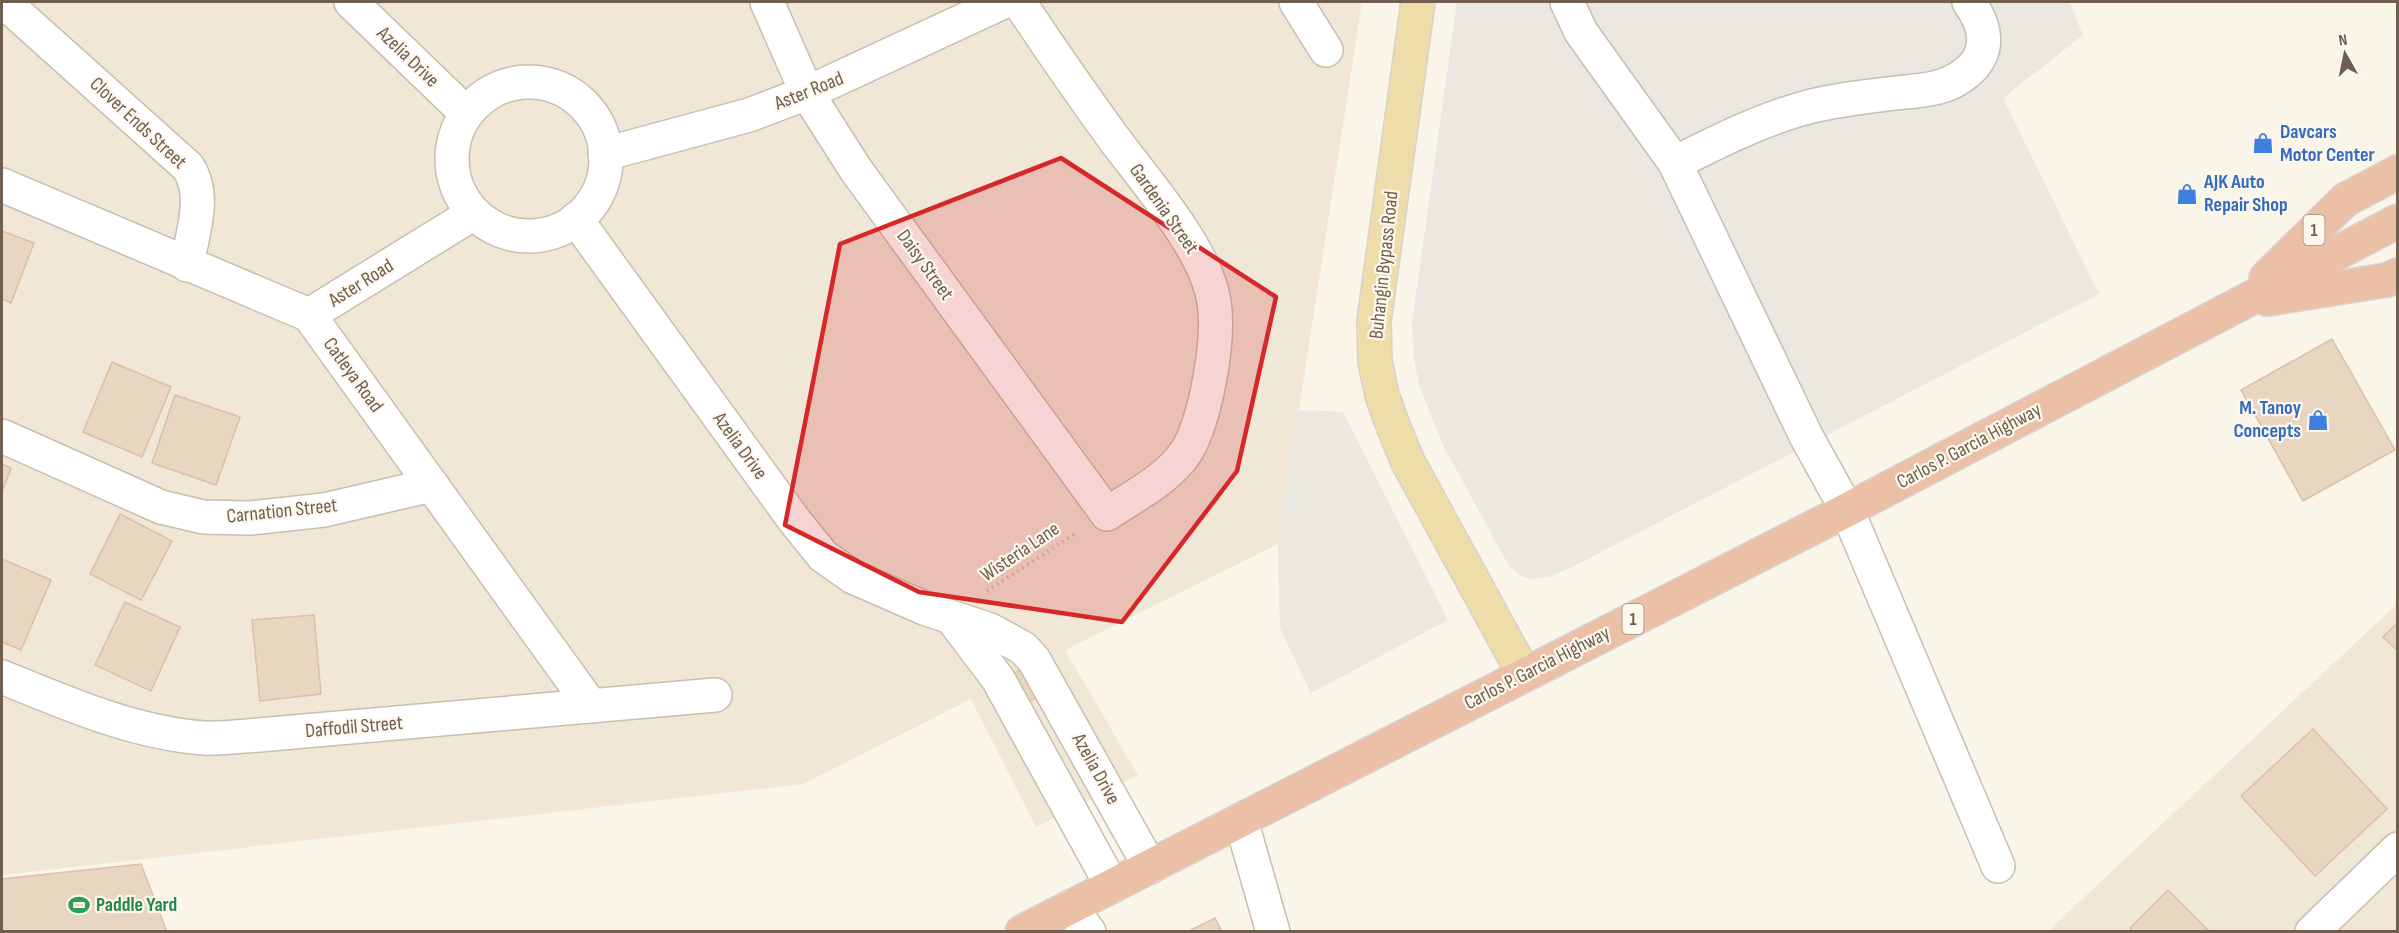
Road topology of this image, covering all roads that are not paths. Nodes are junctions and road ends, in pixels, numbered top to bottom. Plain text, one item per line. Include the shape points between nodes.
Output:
1 (351, 2) edge
2 (766, 2) edge
3 (1003, 2) edge
4 (1018, 2) edge
5 (1296, 2) edge
6 (1418, 2) edge
7 (1567, 2) edge
8 (1969, 2) edge
9 (13, 10) dead end
10 (1326, 50) dead end
11 (807, 93) junction
12 (466, 113) junction
13 (606, 154) junction
14 (1675, 163) junction
15 (2397, 172) edge
16 (2, 185) edge
17 (474, 213) junction
18 (576, 219) junction
19 (2397, 221) edge
20 (187, 265) junction
21 (2397, 275) edge
22 (2241, 303) junction
23 (309, 315) junction
24 (2, 436) edge
25 (432, 485) junction
26 (1847, 510) junction
27 (1107, 513) joint
28 (952, 618) junction
29 (1524, 675) junction
30 (2, 677) edge
31 (715, 695) dead end
32 (591, 706) junction
33 (1062, 707) junction
34 (1025, 728) junction
35 (1241, 820) junction
36 (2397, 849) edge
37 (1998, 866) dead end
38 (1150, 867) junction
39 (1112, 886) junction
40 (1080, 919) edge
41 (1022, 932) edge
42 (1273, 932) edge
43 (2312, 932) edge

1 - 12 street, Azelia Drive
2 - 11 street, Daisy Street
3 - 11 street, Aster Road
4 - 27 street, Gardenia Street via 1192,245 1214,301 1208,385 1197,429 1185,453 1167,473
5 - 10 street
6 - 29 main road, Buhangin Bypass Road via 1374,321 1375,362 1382,395 1408,462
7 - 14 street via 1581,32
8 - 14 street via 1982,24 1985,45 1975,65 1953,82 1803,108 1751,125
9 - 20 street, Clover Ends Street via 195,177 198,204
11 - 13 street, Aster Road via 749,115
11 - 27 street, Daisy Street via 856,170
12 - 13 street via 481,98 519,82 560,88 578,99 592,115 602,133
12 - 17 street via 454,143 453,175 460,195
13 - 18 street via 596,196
14 - 26 street via 1806,436
15 - 22 highway, Carlos P. Garcia Highway / 1 via 2344,200
16 - 20 street
17 - 18 street via 505,232 524,235 560,229
17 - 23 street, Aster Road
18 - 28 street, Azelia Drive via 824,556 853,577
19 - 22 highway, Carlos P. Garcia Highway / 1
20 - 23 street
21 - 22 highway, Carlos P. Garcia Highway / 1 via 2387,280
22 - 26 highway, Carlos P. Garcia Highway / 1
23 - 25 street, Catleya Road
24 - 25 street, Carnation Street via 161,507 203,517 250,518 324,510
25 - 32 street, Catleya Road
26 - 29 highway, Carlos P. Garcia Highway / 1
26 - 37 street
28 - 33 street, Azelia Drive via 990,630 1023,648
28 - 34 street via 998,678
29 - 35 highway, Carlos P. Garcia Highway / 1
30 - 32 street, Daffodil Street via 68,704 158,731 205,738
31 - 32 street, Daffodil Street
33 - 34 street
33 - 38 street, Azelia Drive
34 - 39 street
35 - 38 highway, Carlos P. Garcia Highway / 1
35 - 42 street
36 - 43 street
38 - 39 highway, Carlos P. Garcia Highway / 1
39 - 40 highway, Carlos P. Garcia Highway / 1
40 - 41 highway, Carlos P. Garcia Highway / 1

